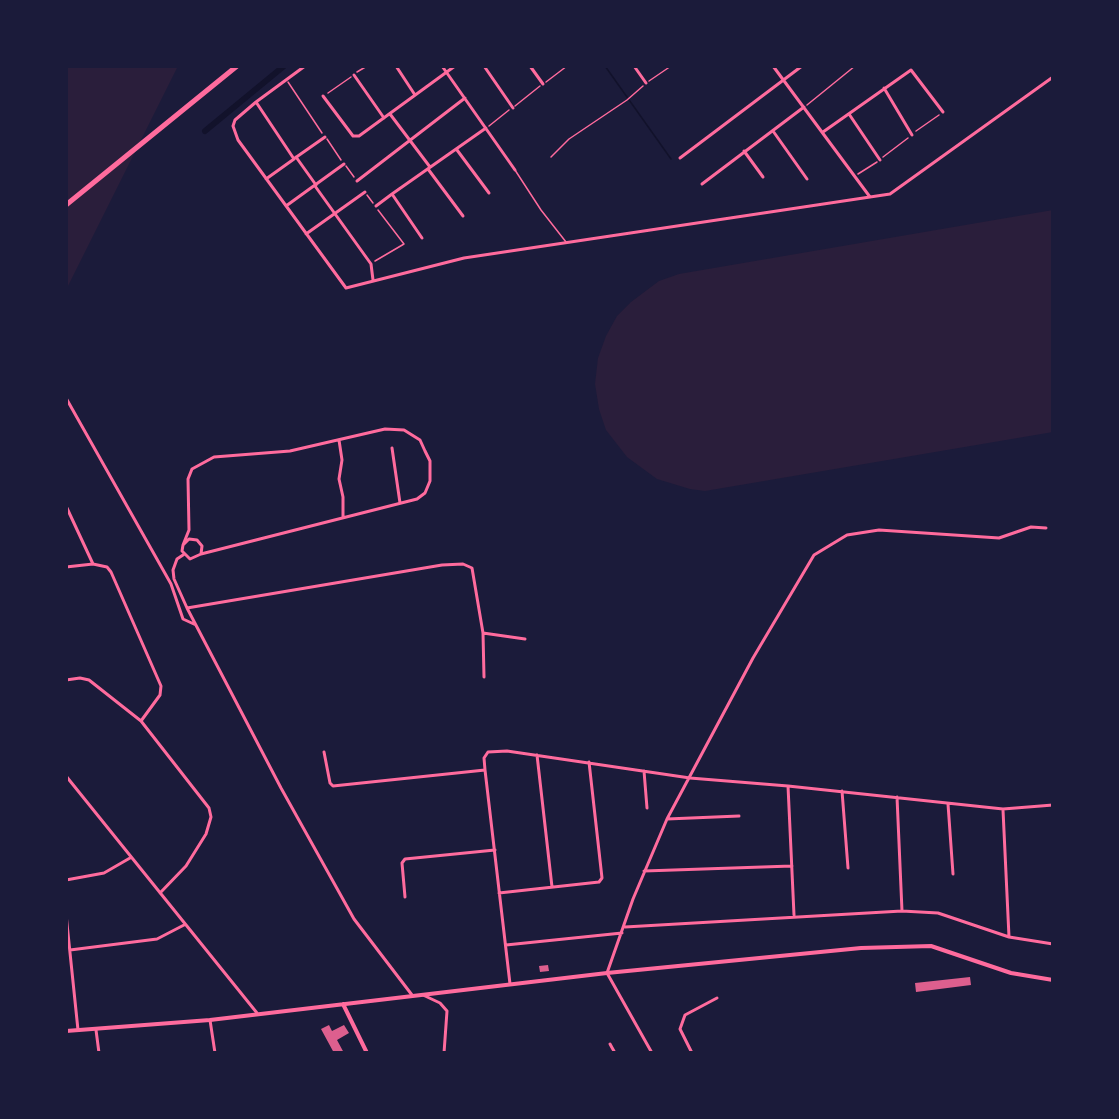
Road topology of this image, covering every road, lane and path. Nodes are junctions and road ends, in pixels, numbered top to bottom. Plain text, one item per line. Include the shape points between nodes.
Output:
1 (237, 66) edge
2 (305, 66) edge
3 (357, 66) edge
4 (367, 66) edge
5 (396, 66) edge
6 (442, 66) edge
7 (455, 66) edge
8 (484, 66) edge
9 (530, 66) edge
10 (567, 66) edge
11 (634, 66) edge
12 (671, 66) edge
13 (773, 66) edge
14 (802, 66) edge
15 (855, 66) edge
16 (360, 70) junction
17 (446, 72) junction
18 (354, 75) junction
19 (1053, 77) edge
20 (784, 81) junction
21 (646, 83) junction
22 (543, 84) junction
23 (884, 88) junction
24 (415, 95) junction
25 (322, 96) joint
26 (465, 98) junction
27 (256, 102) junction
28 (804, 107) junction
29 (513, 108) junction
30 (943, 112) joint
31 (390, 114) junction
32 (849, 114) junction
33 (384, 118) junction
34 (486, 128) junction
35 (773, 131) junction
36 (823, 132) junction
37 (912, 135) junction
38 (325, 137) dead end
39 (411, 141) junction
40 (457, 150) junction
41 (744, 151) junction
42 (551, 157) dead end
43 (295, 158) junction
44 (680, 158) dead end
45 (880, 160) junction
46 (344, 164) dead end
47 (429, 168) junction
48 (515, 170) joint
49 (855, 176) junction
50 (763, 177) dead end
51 (807, 179) dead end
52 (266, 180) junction
53 (357, 181) dead end
54 (702, 184) dead end
55 (315, 186) junction
56 (365, 192) dead end
57 (489, 193) dead end
58 (392, 194) junction
59 (871, 198) junction
60 (66, 205) edge
61 (286, 206) junction
62 (376, 206) dead end
63 (335, 214) junction
64 (463, 216) dead end
65 (306, 234) junction
66 (422, 238) dead end
67 (567, 242) junction
68 (404, 244) dead end
69 (371, 264) junction
70 (373, 281) junction
71 (66, 398) edge
72 (339, 440) junction
73 (392, 448) dead end
74 (400, 503) junction
75 (66, 506) edge
76 (343, 517) junction
77 (1046, 528) dead end
78 (183, 544) junction
79 (201, 554) junction
80 (183, 555) junction
81 (93, 564) junction
82 (66, 567) edge
83 (187, 608) junction
84 (196, 625) junction
85 (483, 633) junction
86 (525, 639) dead end
87 (484, 677) dead end
88 (66, 680) edge
89 (141, 721) junction
90 (324, 752) dead end
91 (537, 754) junction
92 (589, 762) junction
93 (485, 770) junction
94 (644, 771) junction
95 (66, 776) edge
96 (690, 778) junction
97 (788, 786) junction
98 (842, 791) junction
99 (897, 797) junction
100 (948, 804) junction
101 (1053, 805) edge
102 (647, 808) dead end
103 (1003, 809) junction
104 (739, 816) dead end
105 (667, 819) junction
106 (495, 850) junction
107 (130, 858) junction
108 (792, 866) junction
109 (849, 868) dead end
110 (644, 871) junction
111 (953, 874) dead end
112 (66, 880) edge
113 (552, 887) junction
114 (160, 893) junction
115 (499, 893) junction
116 (405, 897) dead end
117 (902, 911) junction
118 (66, 914) edge
119 (794, 915) junction
120 (184, 925) junction
121 (624, 927) junction
122 (622, 933) junction
123 (1009, 937) junction
124 (1053, 944) edge
125 (506, 945) junction
126 (70, 950) junction
127 (607, 973) junction
128 (1053, 980) edge
129 (510, 984) junction
130 (422, 994) junction
131 (412, 995) junction
132 (717, 998) dead end
133 (343, 1004) junction
134 (256, 1013) junction
135 (210, 1020) junction
136 (78, 1030) junction
137 (96, 1030) junction
138 (66, 1031) edge
139 (610, 1044) dead end
140 (99, 1053) edge
141 (215, 1053) edge
142 (367, 1053) edge
143 (444, 1053) edge
144 (615, 1053) edge
145 (652, 1053) edge
146 (692, 1053) edge

1 - 60 main road
2 - 27 street
3 - 16 path
4 - 16 path
5 - 24 street
6 - 17 street
7 - 17 street
8 - 29 street
9 - 22 street
10 - 22 path
11 - 21 street
12 - 21 path
13 - 20 street
14 - 20 street
15 - 28 path
16 - 18 path
17 - 24 street
17 - 26 street
18 - 25 path
18 - 33 street
19 - 59 street via 890,195
20 - 28 street
20 - 44 street
21 - 42 path via 569,139
22 - 29 path
23 - 30 street via 913,70
23 - 32 street
23 - 37 street
24 - 31 street
25 - 33 street via 353,136 359,136
26 - 34 street
26 - 39 street
27 - 43 street
27 - 52 street via 233,126 238,140
28 - 35 street
28 - 36 street
29 - 34 path
30 - 37 path
31 - 33 street
31 - 39 street
32 - 36 street
32 - 45 street
34 - 40 street
34 - 48 street
35 - 41 street
35 - 51 street
36 - 49 street
37 - 45 path
38 - 43 street
39 - 47 street
39 - 53 street
40 - 47 street
40 - 57 street
41 - 50 street
41 - 54 street
43 - 52 street
43 - 55 street
45 - 49 path
46 - 55 street
47 - 58 street
47 - 64 street
48 - 67 lane
49 - 59 street
52 - 61 street
55 - 61 street
55 - 63 street
56 - 63 street
58 - 62 street
58 - 66 street
59 - 67 street
61 - 65 street
63 - 65 street
63 - 69 street
65 - 70 street via 346,288
67 - 70 street via 464,258
68 - 69 path
69 - 70 street
71 - 84 street via 171,584 183,619
72 - 74 street via 395,429 420,440 430,461 428,487 417,499
72 - 76 street
72 - 78 street via 290,451 225,455 192,469 188,479 189,530
73 - 74 street
74 - 76 street
75 - 81 street
76 - 79 street
77 - 96 street via 1031,527 999,538 879,530 847,535 814,555 753,658
78 - 79 street via 189,539 197,540 202,546
78 - 80 street
79 - 80 street via 194,559
80 - 83 street via 173,570
81 - 82 street
81 - 89 street via 111,572 161,686 160,695
83 - 84 street
83 - 85 street via 463,564 472,568
84 - 131 street via 354,919
85 - 86 street
85 - 87 street
88 - 89 street via 89,680
89 - 114 street via 177,764 212,817 186,866
90 - 93 street via 333,786
91 - 92 street
91 - 93 street via 488,752
91 - 113 street
92 - 94 street
92 - 113 street via 602,878 599,882
93 - 106 street
94 - 96 street
94 - 102 street
95 - 107 street
96 - 97 street
96 - 105 street
97 - 98 street
97 - 108 street
98 - 99 street
98 - 109 street
99 - 100 street
99 - 117 street
100 - 103 street
100 - 111 street
101 - 103 street
103 - 123 street
104 - 105 street
105 - 110 street
106 - 115 street
106 - 116 street via 405,859
107 - 112 street via 104,873
107 - 114 street
108 - 110 street
108 - 119 street
110 - 121 street
113 - 115 street
114 - 120 street
115 - 125 street
117 - 119 street
117 - 123 street via 938,913
118 - 126 street
119 - 121 street
120 - 126 street via 158,939
120 - 134 street
121 - 122 street
122 - 125 street
122 - 127 street
123 - 124 street
125 - 129 street
126 - 136 street
127 - 128 street via 861,948 931,946 1030,978
127 - 129 street
127 - 145 street
129 - 130 street
130 - 131 street
130 - 143 street via 447,1011
131 - 133 street
132 - 146 street via 685,1015 680,1029
133 - 134 street
133 - 142 street
134 - 135 street
135 - 137 street
135 - 141 street
136 - 137 street
136 - 138 street
137 - 140 street
139 - 144 street

